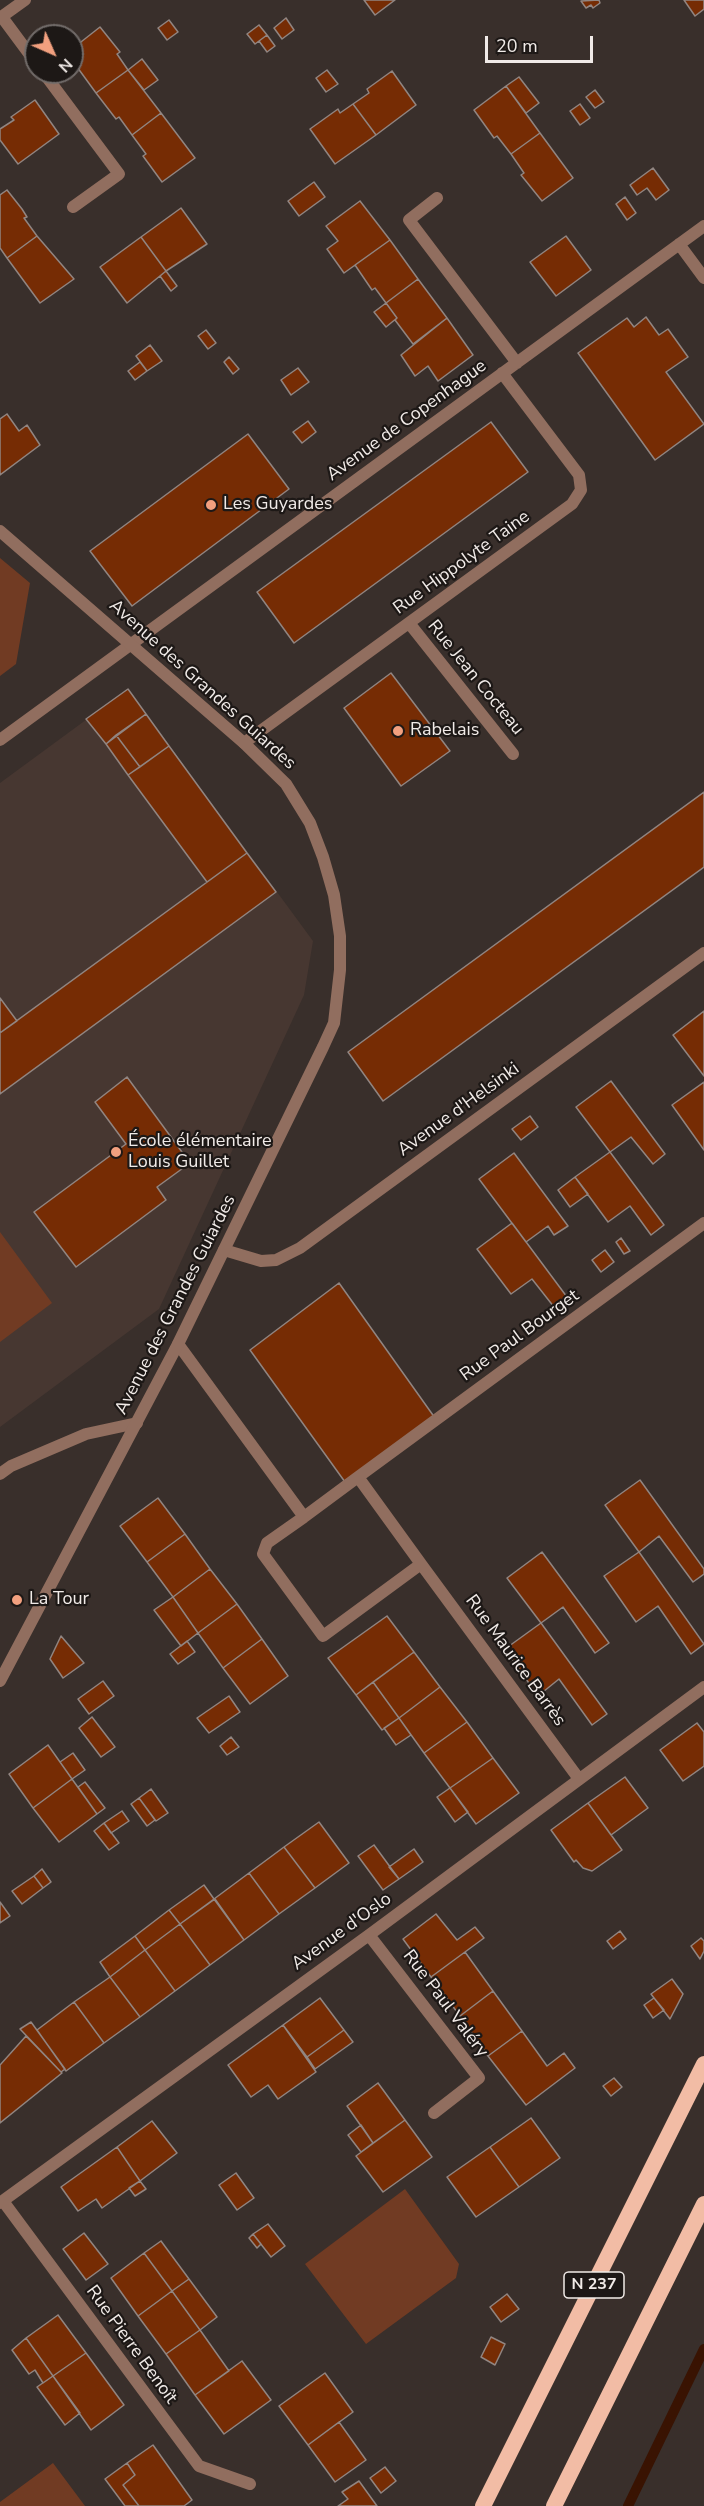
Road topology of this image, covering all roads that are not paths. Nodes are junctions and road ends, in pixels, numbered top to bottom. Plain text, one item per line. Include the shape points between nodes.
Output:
1 (26, 0) edge
2 (1, 17) edge
3 (24, 47) edge
4 (52, 84) edge
5 (437, 198) dead end
6 (73, 207) dead end
7 (704, 226) edge
8 (679, 244) junction
9 (704, 278) edge
10 (517, 363) junction
11 (502, 373) junction
12 (0, 531) edge
13 (409, 623) junction
14 (131, 645) junction
15 (0, 741) edge
16 (244, 743) junction
17 (513, 754) dead end
18 (704, 953) edge
19 (704, 1223) edge
20 (224, 1250) junction
21 (178, 1344) junction
22 (137, 1423) junction
23 (0, 1474) edge
24 (358, 1477) junction
25 (304, 1516) junction
26 (421, 1564) junction
27 (0, 1681) edge
28 (704, 1687) edge
29 (579, 1779) junction
30 (369, 1935) junction
31 (704, 2064) edge
32 (434, 2113) dead end
33 (1, 2202) edge
34 (704, 2204) edge
35 (250, 2484) dead end
36 (483, 2506) edge
37 (554, 2506) edge

1 - 2 street
2 - 3 street
4 - 6 street via 119,174
5 - 10 street via 409,220
7 - 8 street, Avenue de Copenhague
8 - 9 street
8 - 10 street, Avenue de Copenhague
10 - 11 street, Avenue de Copenhague
11 - 13 street, Rue Hippolyte Taine via 579,475 581,490 572,504
11 - 14 street, Avenue de Copenhague
12 - 14 street, Avenue des Grandes Guiardes
13 - 16 street, Rue Hippolyte Taine
13 - 17 street, Rue Jean Cocteau
14 - 15 street, Avenue de Copenhague
14 - 16 street, Avenue des Grandes Guiardes
16 - 20 street, Avenue des Grandes Guiardes via 286,784 310,823 334,895 340,970 334,1023
18 - 20 street, Avenue d'Helsinki via 300,1248 276,1260 261,1261
19 - 24 street, Rue Paul Bourget
20 - 21 street, Avenue des Grandes Guiardes
21 - 22 street, Avenue des Grandes Guiardes
21 - 25 street
22 - 23 street via 86,1434
22 - 27 street, Avenue des Grandes Guiardes
24 - 25 street
24 - 26 street, Rue Maurice Barrès
25 - 26 street via 267,1543 263,1554 323,1636
26 - 29 street, Rue Maurice Barrès
28 - 29 street, Avenue d'Oslo
29 - 30 street, Avenue d'Oslo
30 - 32 street, Rue Paul Valéry via 479,2079
30 - 33 street, Avenue d'Oslo
31 - 36 highway, N 237
33 - 35 street, Rue Pierre Benoît via 199,2466
34 - 37 highway

